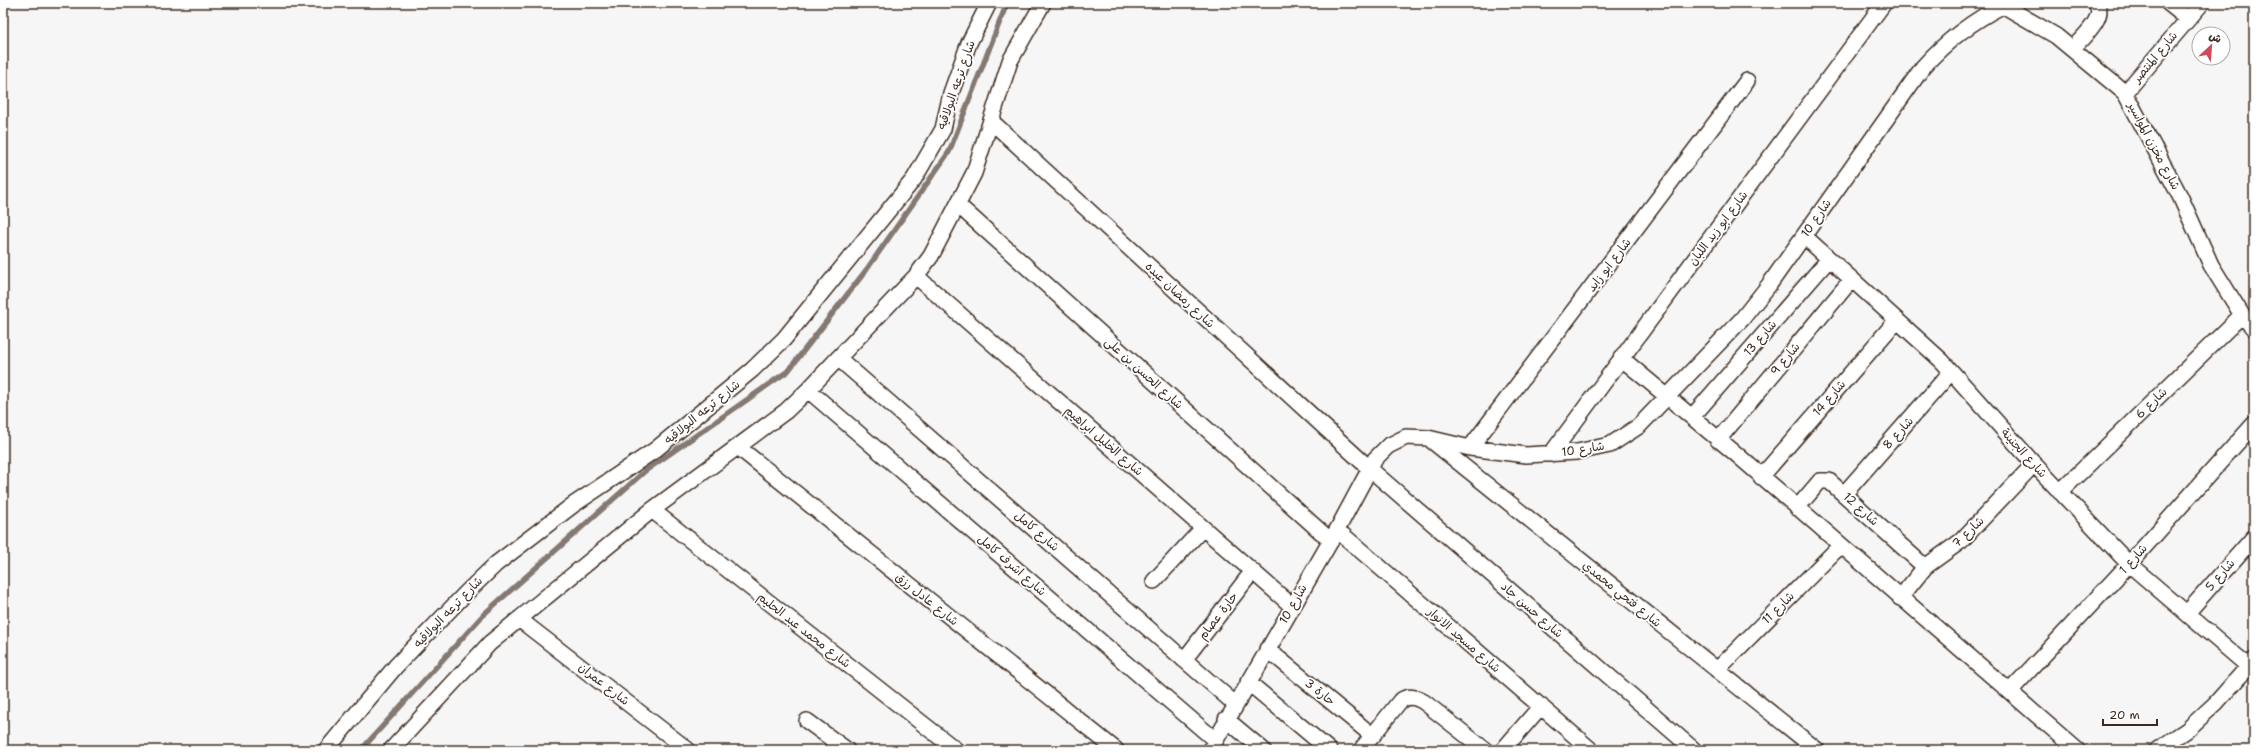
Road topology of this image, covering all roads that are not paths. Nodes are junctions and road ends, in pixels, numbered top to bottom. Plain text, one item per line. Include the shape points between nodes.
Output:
1 (989, 3) edge
2 (1042, 3) edge
3 (1884, 3) edge
4 (2095, 3) edge
5 (2168, 3) edge
6 (2202, 3) edge
7 (2002, 4) edge
8 (2188, 19) junction
9 (2072, 49) junction
10 (1747, 82) dead end
11 (2125, 93) junction
12 (991, 121) junction
13 (958, 206) junction
14 (1804, 236) junction
15 (1829, 259) junction
16 (916, 276) junction
17 (1852, 279) junction
18 (2242, 315) junction
19 (1897, 320) junction
20 (2254, 329) edge
21 (838, 358) junction
22 (1621, 358) junction
23 (1952, 372) junction
24 (808, 390) junction
25 (1668, 397) junction
26 (1692, 417) junction
27 (2254, 424) edge
28 (1428, 438) junction
29 (1718, 440) junction
30 (738, 447) junction
31 (1470, 448) junction
32 (1551, 454) junction
33 (2034, 464) junction
34 (1370, 469) junction
35 (1761, 477) junction
36 (2060, 492) junction
37 (1844, 494) junction
38 (1797, 508) junction
39 (652, 510) junction
40 (1203, 528) junction
41 (1334, 535) junction
42 (2254, 537) edge
43 (1840, 546) junction
44 (2129, 564) junction
45 (1926, 567) junction
46 (1252, 572) junction
47 (1154, 581) dead end
48 (1900, 598) junction
49 (1292, 606) junction
50 (2187, 613) junction
51 (519, 619) junction
52 (1267, 649) junction
53 (1184, 660) junction
54 (2251, 663) edge
55 (1717, 670) junction
56 (1248, 682) junction
57 (2010, 691) junction
58 (1235, 704) junction
59 (1541, 706) junction
60 (1226, 719) junction
61 (807, 721) dead end
62 (1373, 736) junction
63 (1212, 745) edge
64 (326, 750) edge
65 (391, 750) edge
66 (688, 750) edge
67 (848, 750) edge
68 (956, 750) edge
69 (1116, 750) edge
70 (1263, 750) edge
71 (1329, 750) edge
72 (1361, 750) edge
73 (1486, 750) edge
74 (1504, 750) edge
75 (1591, 750) edge
76 (1694, 750) edge
77 (1817, 750) edge
78 (2077, 750) edge
79 (2157, 750) edge

1 - 64 street, شارع ترعه البولاقيه via 969,43 951,93 942,129 914,179 784,339 730,390 655,450 573,505 496,564 396,666
2 - 12 street via 1010,62
3 - 22 street, شارع ابو زيد اللبان
4 - 9 street via 2100,9 2099,16
5 - 8 street
6 - 8 street, شارع المنتصر
7 - 9 street, شارع مخزن المواسير via 2035,22
7 - 14 street, شارع 10 via 1959,32 1939,48 1923,66
8 - 11 street, شارع المنتصر
9 - 11 street, شارع مخزن المواسير
10 - 31 street, شارع ابو زايد
11 - 18 street, شارع مخزن المواسير via 2180,196 2211,265
12 - 13 street via 974,173
12 - 34 street, شارع رمضان عبده
13 - 16 street via 931,256
13 - 41 street, شارع الحسن بن على
14 - 15 street, شارع الجنينة
14 - 25 street, شارع 10 via 1742,319
15 - 17 street, شارع الجنينة
15 - 26 street, شارع 13
16 - 21 street
16 - 40 street, شارع الخليل ابراهيم
17 - 19 street, شارع الجنينة
17 - 29 street, شارع 9
18 - 20 street, شارع مخزن المواسير
18 - 36 street, شارع 6
19 - 23 street, شارع الجنينة
19 - 35 street, شارع 14
21 - 24 street
21 - 53 street, شارع كامل
22 - 25 street
22 - 32 street, شارع ابو زيد اللبان
23 - 33 street, شارع الجنينة
23 - 37 street, شارع 8
24 - 30 street via 786,411
24 - 63 street, شارع اشرف كامل
25 - 26 street
25 - 32 street, شارع 10 via 1639,426 1610,445
26 - 29 street
27 - 44 street, شارع 1
28 - 31 street, شارع 10
28 - 34 street, شارع 10 via 1406,438 1388,446
28 - 55 street, شارع فتحي محمدي
29 - 35 street
30 - 39 street
30 - 69 street, شارع عادل رزق
31 - 32 street, شارع 10 via 1526,455
33 - 36 street, شارع الجنينة
33 - 45 street, شارع 7 via 1961,541
34 - 41 street, شارع 10
34 - 76 street, شارع حسن جاد
35 - 38 street
36 - 44 street, شارع الجنينة
37 - 38 street, شارع 12 via 1829,481 1820,481
37 - 45 street, شارع 12
38 - 43 street
39 - 51 street
39 - 68 street, شارع محمد عبد الحليم
40 - 46 street, شارع الخليل ابراهيم
40 - 47 street
41 - 49 street, شارع 10
41 - 59 street, شارع مسجد الانوار
42 - 50 street, شارع 5
43 - 48 street
43 - 55 street, شارع 11
44 - 50 street, شارع الجنينة
44 - 57 street, شارع 1
45 - 48 street, شارع 7
46 - 49 street, شارع الخليل ابراهيم
46 - 53 street, حارة عصام
48 - 57 street
49 - 52 street, شارع 10
50 - 54 street, شارع الجنينة
51 - 65 street via 490,643
51 - 66 street, شارع عمران
52 - 56 street, شارع 10
52 - 62 street, حارة 3
53 - 58 street, شارع كامل
54 - 79 street via 2216,703 2187,730
55 - 77 street, شارع فتحي محمدي
56 - 58 street, شارع 10
56 - 71 street
57 - 78 street
58 - 60 street, شارع 10
59 - 74 street
59 - 75 street, شارع مسجد الانوار
60 - 63 street, شارع 10
60 - 70 street
61 - 67 street
62 - 72 street
62 - 73 street via 1400,701 1407,697 1416,697

